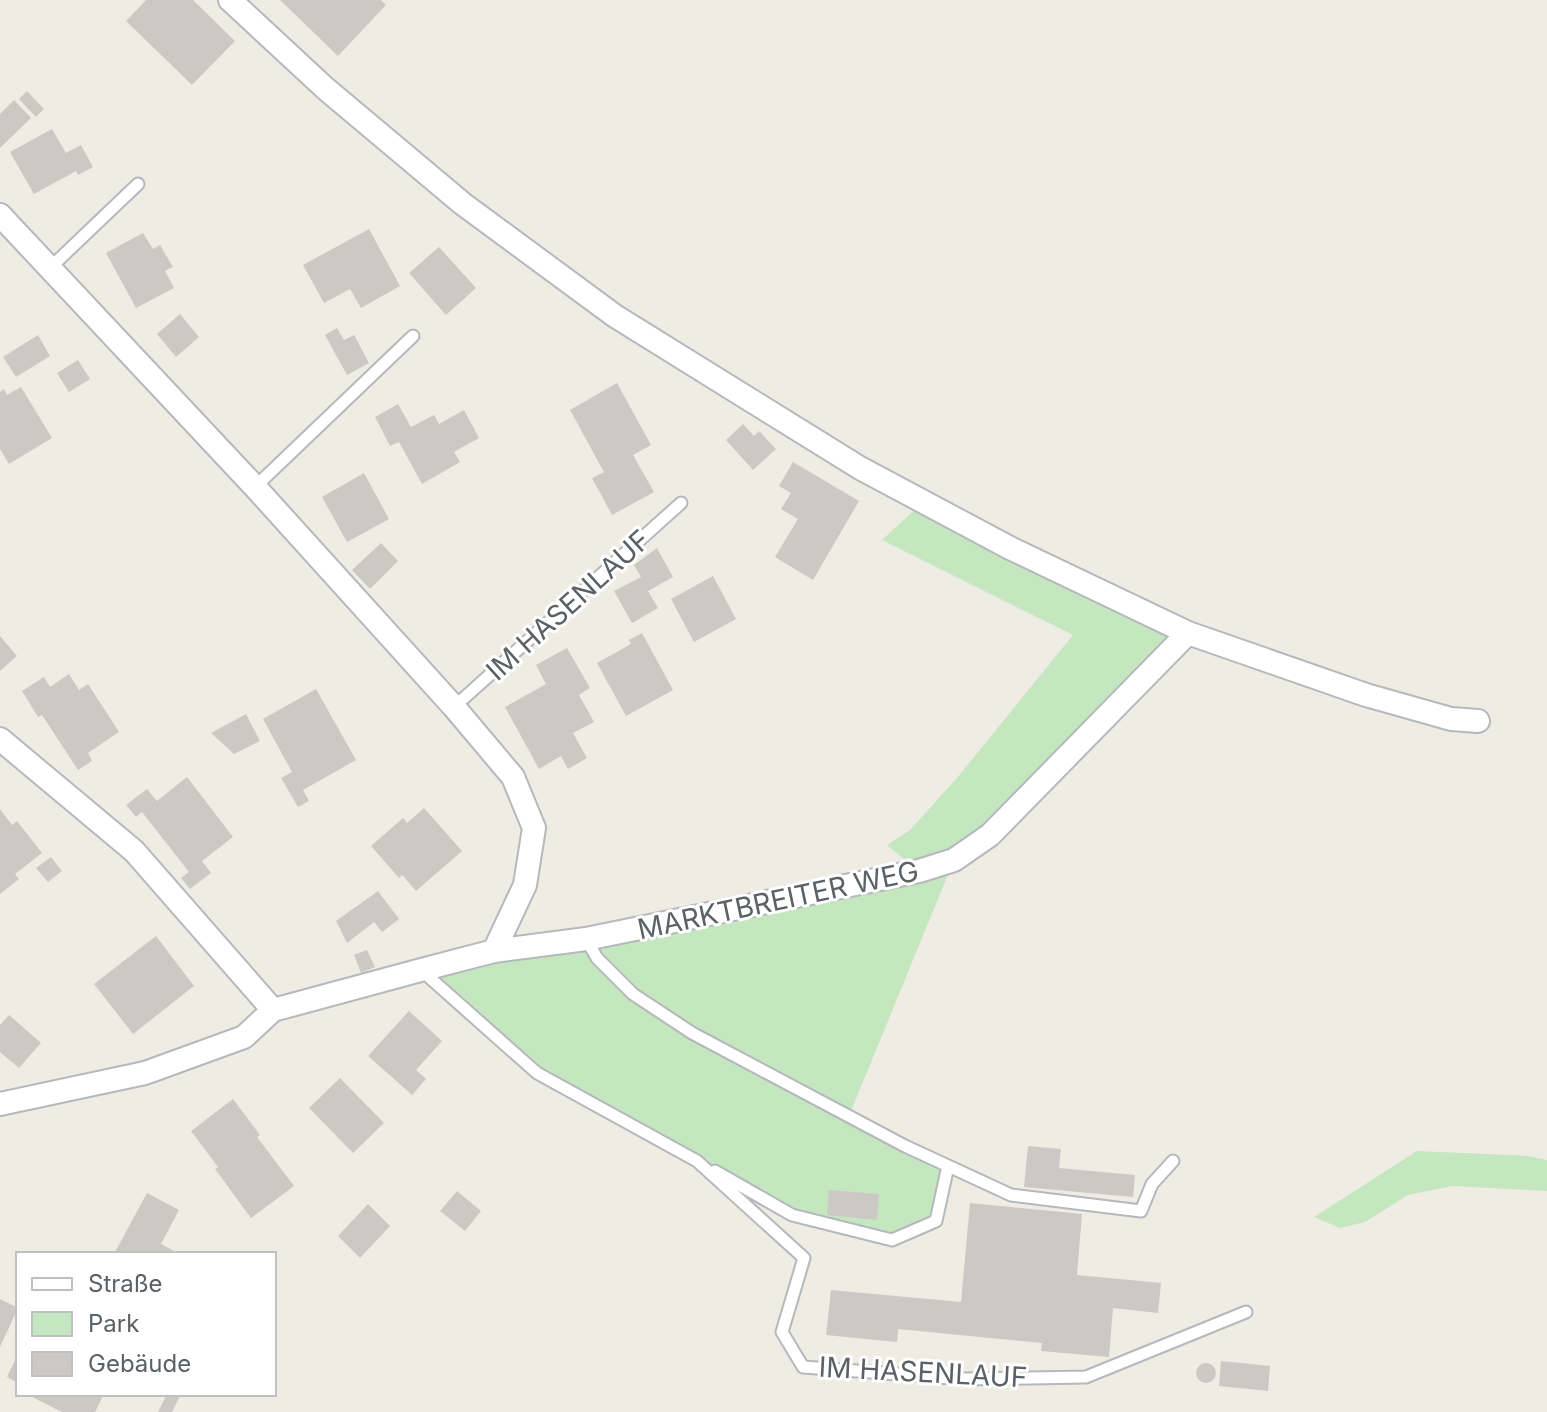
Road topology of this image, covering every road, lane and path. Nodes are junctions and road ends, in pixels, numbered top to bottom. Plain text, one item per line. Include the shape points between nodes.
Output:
1 (230, 0) edge
2 (138, 184) dead end
3 (0, 215) edge
4 (51, 267) junction
5 (413, 336) dead end
6 (255, 487) junction
7 (681, 503) dead end
8 (1188, 633) junction
9 (454, 707) junction
10 (1478, 721) dead end
11 (0, 739) edge
12 (586, 939) junction
13 (494, 951) junction
14 (421, 970) junction
15 (273, 1010) junction
16 (0, 1104) edge
17 (697, 1161) junction
18 (1173, 1161) dead end
19 (948, 1166) junction
20 (1246, 1312) dead end

1 - 8 street via 463,204 615,316 860,468 1010,548
2 - 4 lane
3 - 4 street
4 - 6 street
5 - 6 lane
6 - 9 street
7 - 9 lane, IM HASENLAUF
8 - 10 street via 1366,695 1451,719
8 - 12 street, MARKTBREITER WEG via 990,835 954,860
9 - 13 street via 513,777 534,828 525,885
11 - 15 street via 134,851
12 - 13 street, MARKTBREITER WEG
12 - 19 lane via 633,994 692,1033
13 - 14 street, MARKTBREITER WEG
14 - 15 street, MARKTBREITER WEG
14 - 17 lane, IM HASENLAUF via 537,1073
15 - 16 street, MARKTBREITER WEG via 244,1037 145,1073
17 - 19 lane via 792,1215 892,1240 936,1221
17 - 20 lane, IM HASENLAUF via 804,1258 782,1332 803,1367 964,1379 1086,1377
18 - 19 lane via 1152,1184 1141,1211 1011,1195

